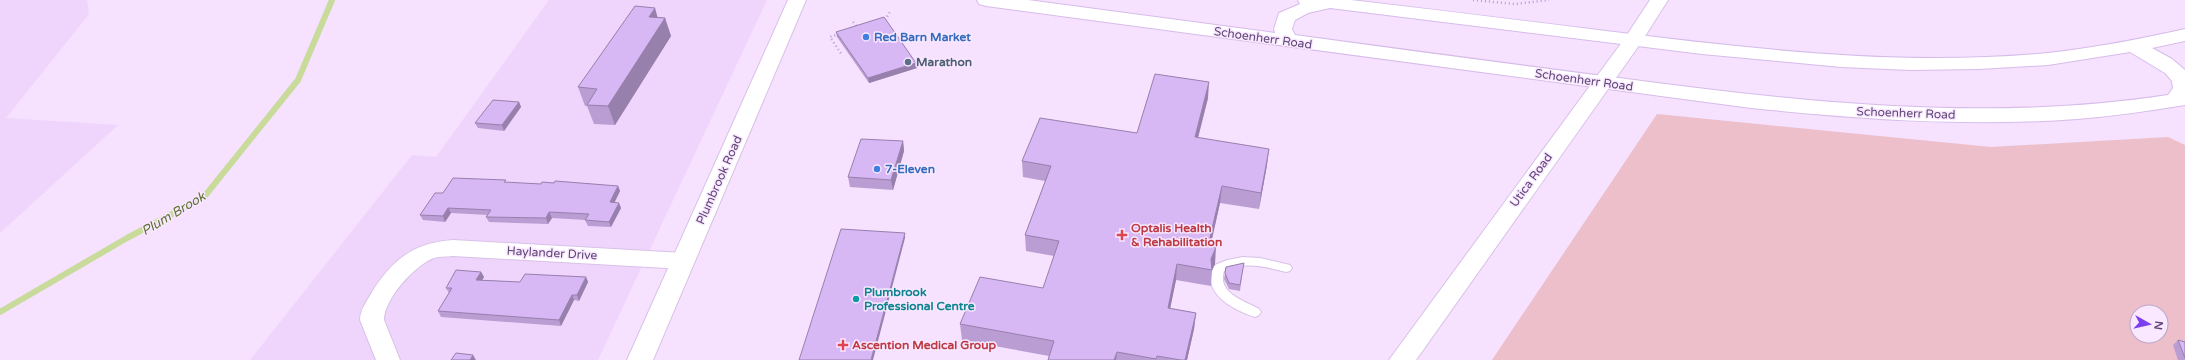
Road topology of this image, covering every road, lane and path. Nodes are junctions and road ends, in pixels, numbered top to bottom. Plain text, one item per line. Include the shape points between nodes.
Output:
1 (797, 0) edge
2 (986, 0) edge
3 (1101, 0) edge
4 (1307, 0) edge
5 (1473, 0) edge
6 (1549, 0) edge
7 (1659, 0) edge
8 (1341, 3) edge
9 (891, 10) dead end
10 (1064, 11) junction
11 (885, 20) junction
12 (853, 22) dead end
13 (878, 22) edge
14 (865, 26) edge
15 (890, 26) edge
16 (858, 29) junction
17 (851, 30) edge
18 (844, 32) edge
19 (2185, 35) edge
20 (1633, 40) junction
21 (1288, 41) junction
22 (2135, 47) junction
23 (842, 55) dead end
24 (1603, 83) junction
25 (2180, 100) edge
26 (684, 261) junction
27 (1286, 268) dead end
28 (1255, 312) dead end
29 (388, 360) edge
30 (640, 360) edge
31 (1402, 360) edge

1 - 26 main road, Plumbrook Road
2 - 10 main road, Schoenherr Road
3 - 10 main road via 1088,6
4 - 8 main road
5 - 6 path via 1515,4
7 - 20 main road, Utica Road
8 - 20 main road
8 - 21 main road via 1311,6 1293,12 1283,23
9 - 11 path
10 - 21 main road, Schoenherr Road
11 - 13 path
11 - 15 path
12 - 16 path
14 - 16 path
16 - 17 path
18 - 23 path via 830,37
19 - 22 main road
20 - 22 main road via 1787,59 1918,65 2068,57
20 - 24 main road, Utica Road
21 - 24 main road, Schoenherr Road
22 - 25 main road via 2155,57 2178,74 2183,89
24 - 25 main road, Schoenherr Road via 1751,102 1892,114 2018,115 2137,106
24 - 31 main road, Utica Road
26 - 29 street, Haylander Drive via 453,248 421,253 401,269 372,314
26 - 30 main road, Plumbrook Road
27 - 28 lane via 1236,261 1219,268 1215,276 1215,284 1219,291

